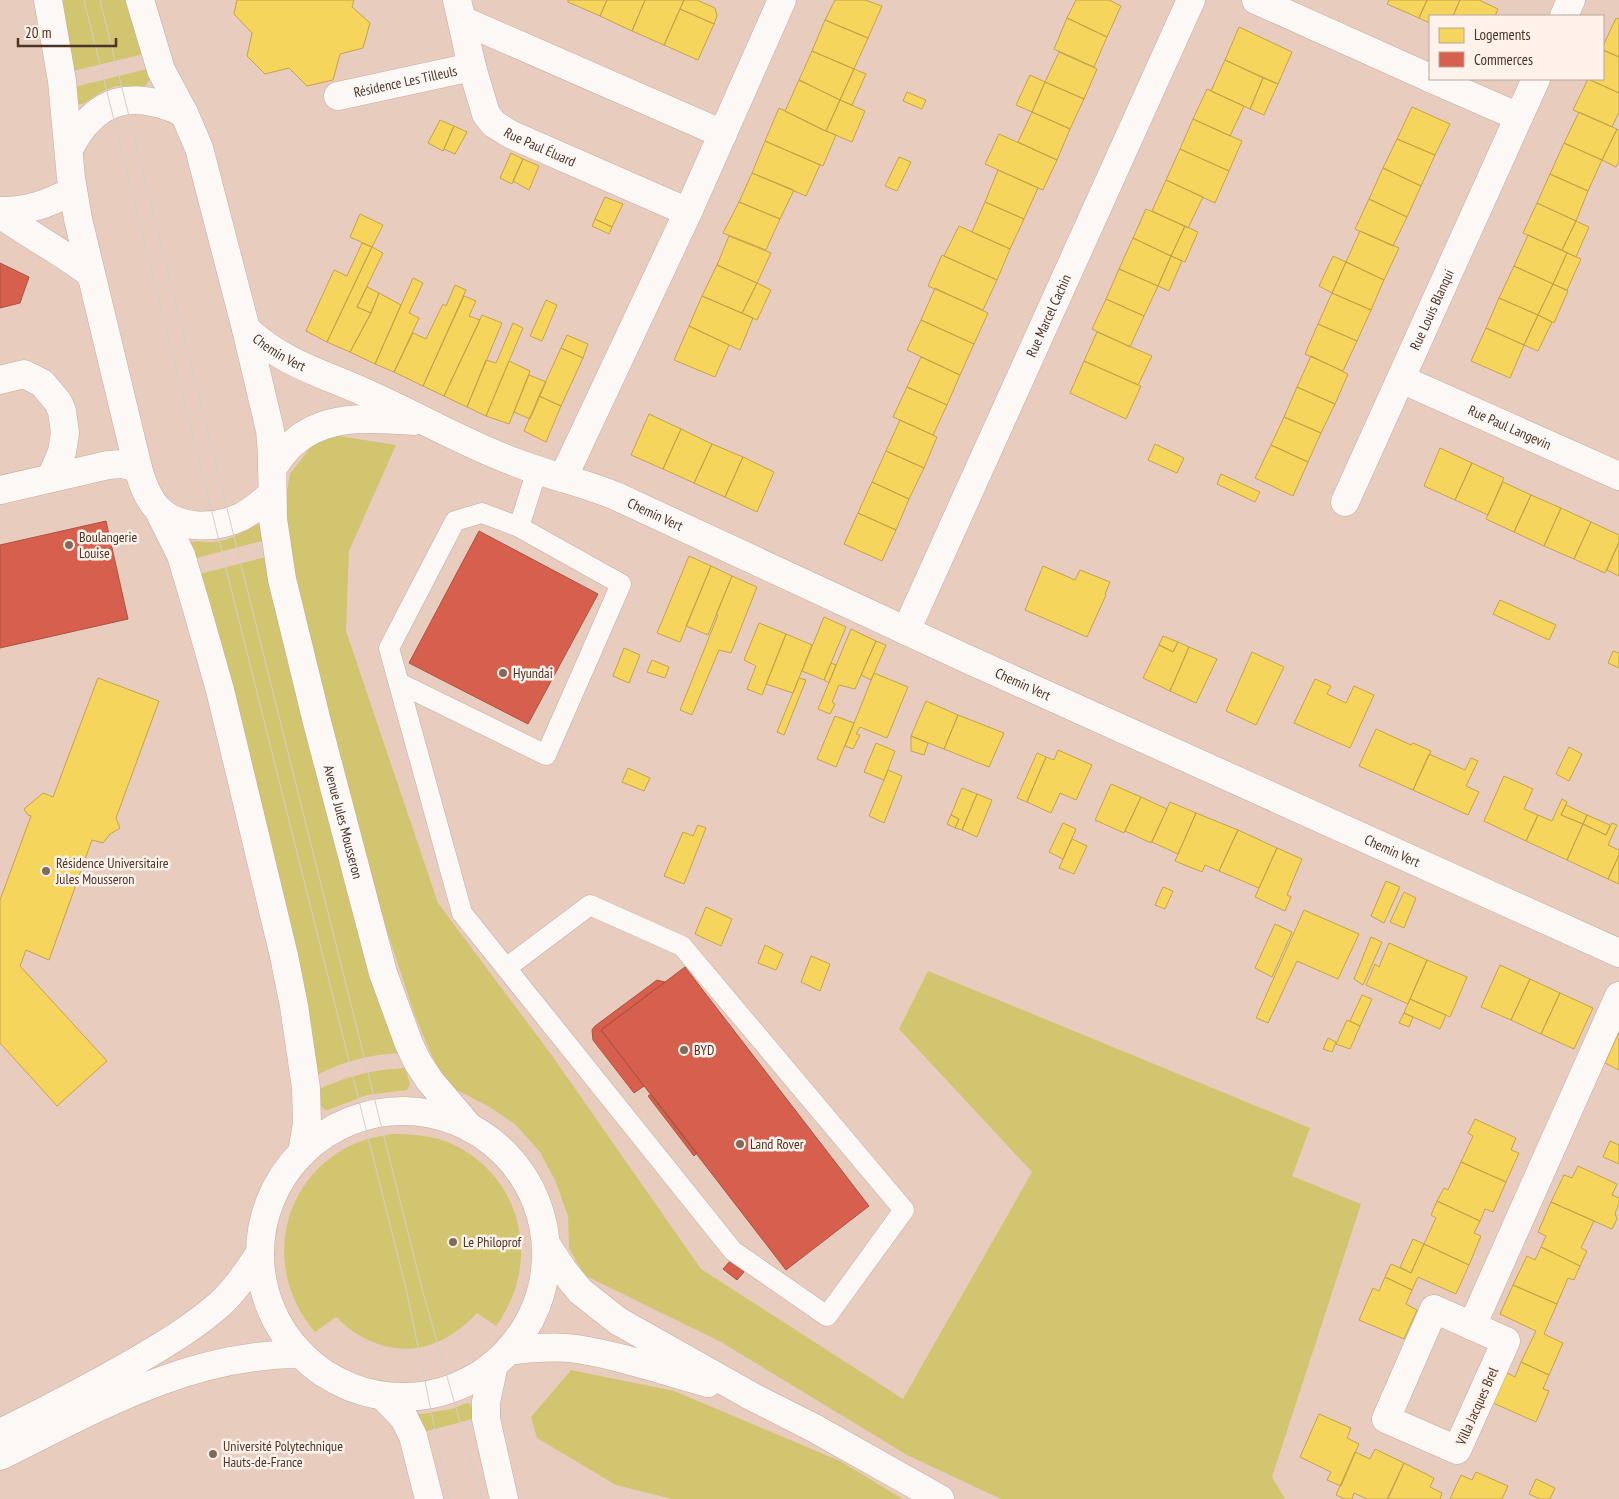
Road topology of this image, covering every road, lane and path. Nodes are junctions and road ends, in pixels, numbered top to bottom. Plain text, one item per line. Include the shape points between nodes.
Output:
1 (48, 0) edge
2 (140, 0) edge
3 (782, 0) edge
4 (1191, 0) edge
5 (1256, 0) edge
6 (1571, 0) edge
7 (460, 10) edge
8 (1564, 15) edge
9 (472, 67) junction
10 (1429, 77) edge
11 (1436, 80) edge
12 (1536, 80) edge
13 (338, 96) dead end
14 (184, 112) junction
15 (1519, 117) junction
16 (723, 134) junction
17 (68, 150) junction
18 (73, 191) junction
19 (688, 212) junction
20 (0, 213) edge
21 (92, 274) junction
22 (246, 329) junction
23 (1401, 379) junction
24 (0, 380) edge
25 (426, 422) junction
26 (138, 468) junction
27 (537, 470) junction
28 (1619, 476) edge
29 (51, 478) junction
30 (564, 478) junction
31 (272, 482) junction
32 (0, 490) edge
33 (1345, 502) dead end
34 (158, 509) junction
35 (519, 527) junction
36 (906, 630) junction
37 (399, 683) junction
38 (1619, 953) edge
39 (506, 968) junction
40 (1619, 996) edge
41 (470, 1128) junction
42 (302, 1153) junction
43 (546, 1244) junction
44 (260, 1253) junction
45 (1472, 1326) junction
46 (301, 1354) junction
47 (501, 1357) junction
48 (383, 1396) junction
49 (752, 1396) junction
50 (0, 1433) edge
51 (0, 1456) edge
52 (429, 1499) edge
53 (504, 1499) edge
54 (940, 1499) edge

1 - 17 street via 64,100
2 - 14 street via 155,57
3 - 16 street
4 - 36 street, Rue Marcel Cachin
5 - 10 street
6 - 8 street
7 - 9 street, Rue Paul Éluard
7 - 16 street, Rue Paul Éluard
9 - 13 street, Résidence Les Tilleuls
9 - 19 street, Rue Paul Éluard via 486,114 494,124
11 - 15 street
12 - 15 street, Rue Louis Blanqui
14 - 17 street via 166,104 147,101 111,105 86,121
14 - 22 street, Avenue Jules Mousseron via 203,160
15 - 23 street, Rue Louis Blanqui
16 - 19 street
17 - 18 street
18 - 20 street via 40,206
18 - 21 street
19 - 30 street
20 - 21 street
21 - 26 street
22 - 25 street, Chemin Vert via 261,343 298,364
22 - 31 street, Avenue Jules Mousseron via 269,422
23 - 28 street, Rue Paul Langevin
23 - 33 street, Rue Louis Blanqui
24 - 29 street via 24,374 42,383 58,402 65,433 62,452
25 - 27 street, Chemin Vert via 496,455
25 - 31 street, Chemin Vert via 363,418 330,424 293,443
26 - 29 street via 115,464
26 - 34 street
27 - 30 street, Chemin Vert
27 - 35 lane
29 - 32 street
30 - 36 street, Chemin Vert via 618,497
31 - 34 street, Chemin Vert via 259,506 214,525 187,524
31 - 41 street, Avenue Jules Mousseron via 274,533 282,580 383,973 418,1061 430,1081
34 - 42 street via 181,554 198,609 284,956 306,1088 307,1123
35 - 37 lane via 482,513 455,521 389,648
35 - 37 lane via 621,584 546,755
36 - 38 street, Chemin Vert
37 - 39 lane via 462,913
39 - 39 lane via 733,1251 827,1316 904,1210 682,946 590,905
40 - 45 street
41 - 42 street via 426,1113 371,1115 336,1128
41 - 43 street via 504,1153 523,1176 536,1202
42 - 44 street via 284,1175 271,1199
43 - 47 street via 545,1273 538,1301 526,1327
43 - 49 street via 576,1286 618,1321
44 - 46 street via 262,1281 270,1308 283,1333
44 - 50 street via 220,1304 188,1329 93,1386
45 - 45 street, Villa Jacques Brel via 1434,1309 1386,1419 1457,1450 1506,1341
46 - 48 street via 338,1382
46 - 51 street via 250,1357 189,1371 106,1403
47 - 48 street via 468,1381 439,1392 413,1397
47 - 49 street via 547,1348 578,1349
47 - 53 street via 486,1402 486,1419
48 - 52 street via 404,1418 413,1436
49 - 54 street

